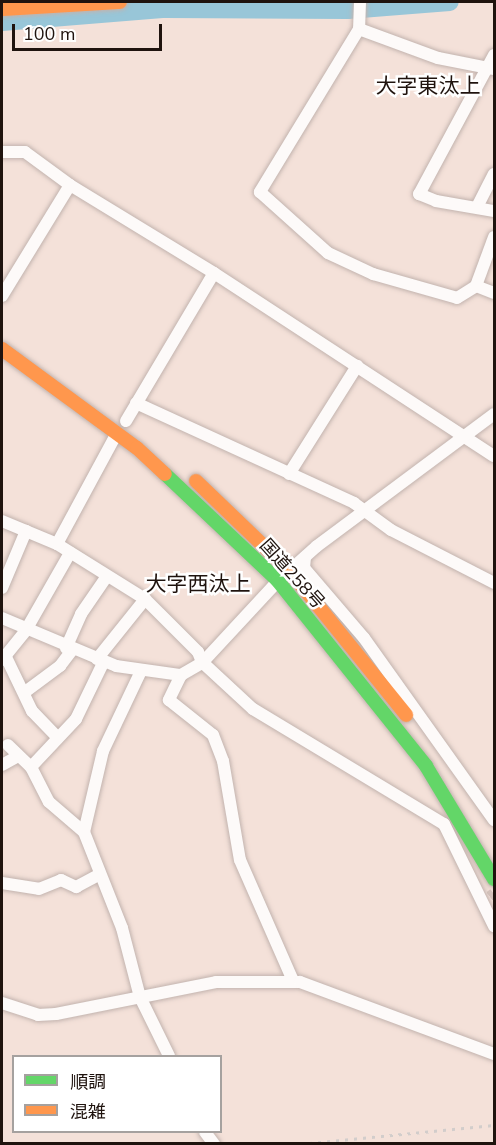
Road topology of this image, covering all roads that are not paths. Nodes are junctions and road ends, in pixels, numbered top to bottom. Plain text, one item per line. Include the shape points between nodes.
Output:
1 (120, 2) edge
2 (359, 7) edge
3 (2, 9) edge
4 (359, 29) junction
5 (495, 55) edge
6 (491, 68) edge
7 (2, 152) edge
8 (495, 174) edge
9 (70, 185) junction
10 (477, 207) junction
11 (495, 210) edge
12 (495, 237) edge
13 (214, 273) junction
14 (476, 286) junction
15 (495, 293) edge
16 (2, 296) edge
17 (2, 334) edge
18 (2, 349) edge
19 (41, 359) dead end
20 (357, 366) junction
21 (136, 403) junction
22 (495, 414) edge
23 (121, 417) joint
24 (117, 432) junction
25 (465, 437) junction
26 (495, 456) edge
27 (169, 457) dead end
28 (186, 472) dead end
29 (289, 474) junction
30 (368, 510) junction
31 (2, 521) edge
32 (26, 531) junction
33 (57, 543) junction
34 (70, 553) junction
35 (304, 557) junction
36 (290, 571) junction
37 (107, 576) junction
38 (278, 581) junction
39 (495, 583) edge
40 (2, 588) edge
41 (145, 599) junction
42 (2, 618) edge
43 (26, 630) junction
44 (69, 649) junction
45 (4, 659) edge
46 (100, 660) junction
47 (202, 662) junction
48 (141, 671) junction
49 (181, 675) junction
50 (25, 692) junction
51 (58, 738) junction
52 (8, 745) dead end
53 (18, 756) junction
54 (2, 765) edge
55 (31, 767) junction
56 (495, 820) edge
57 (84, 832) junction
58 (495, 851) edge
59 (100, 874) junction
60 (495, 879) edge
61 (2, 883) edge
62 (495, 926) edge
63 (293, 981) junction
64 (140, 997) junction
65 (2, 1002) edge
66 (495, 1054) edge
67 (169, 1055) edge

1 - 3 main road
2 - 4 street
4 - 6 street via 438,58
4 - 14 street via 260,192 328,253 373,274 457,298
5 - 6 street
6 - 10 street via 419,194 436,201
7 - 9 street via 25,152
8 - 10 street
9 - 13 street
9 - 16 street
10 - 11 street
12 - 14 street
13 - 20 street
13 - 21 street
14 - 15 street
17 - 19 main road
18 - 24 main road, 国道258号
20 - 25 street
20 - 29 street
21 - 23 street
21 - 29 street
22 - 25 street
23 - 27 main road
24 - 33 street
24 - 38 main road, 国道258号
25 - 26 street
25 - 30 street
28 - 36 main road, 国道258号
29 - 30 street
30 - 35 street
30 - 39 street via 391,530
31 - 32 street
32 - 33 street
32 - 40 street
33 - 34 street
34 - 37 street
34 - 43 street
35 - 36 street
35 - 56 street via 304,568 364,639
36 - 38 street
36 - 58 main road, 国道258号 via 369,664 436,755
37 - 41 street
37 - 44 street via 81,614
38 - 47 street
38 - 60 main road, 国道258号 via 420,758
41 - 46 street
41 - 47 street via 198,652
42 - 43 street
43 - 44 street
43 - 45 street
44 - 46 street
44 - 50 street via 60,666
45 - 50 street
46 - 48 street
46 - 51 street via 76,719
47 - 49 street
47 - 62 street via 253,709 444,824 487,900
48 - 49 street
48 - 57 street via 103,751
49 - 63 street via 169,700 213,735 223,761 240,860
50 - 51 street via 32,711
51 - 55 street
52 - 53 street
53 - 54 street
53 - 55 street
55 - 57 street via 49,802
57 - 59 street
59 - 61 street via 75,887 61,880 39,889
59 - 64 street via 122,928
63 - 64 street via 216,982
63 - 66 street
64 - 65 street via 38,1015
64 - 67 street

